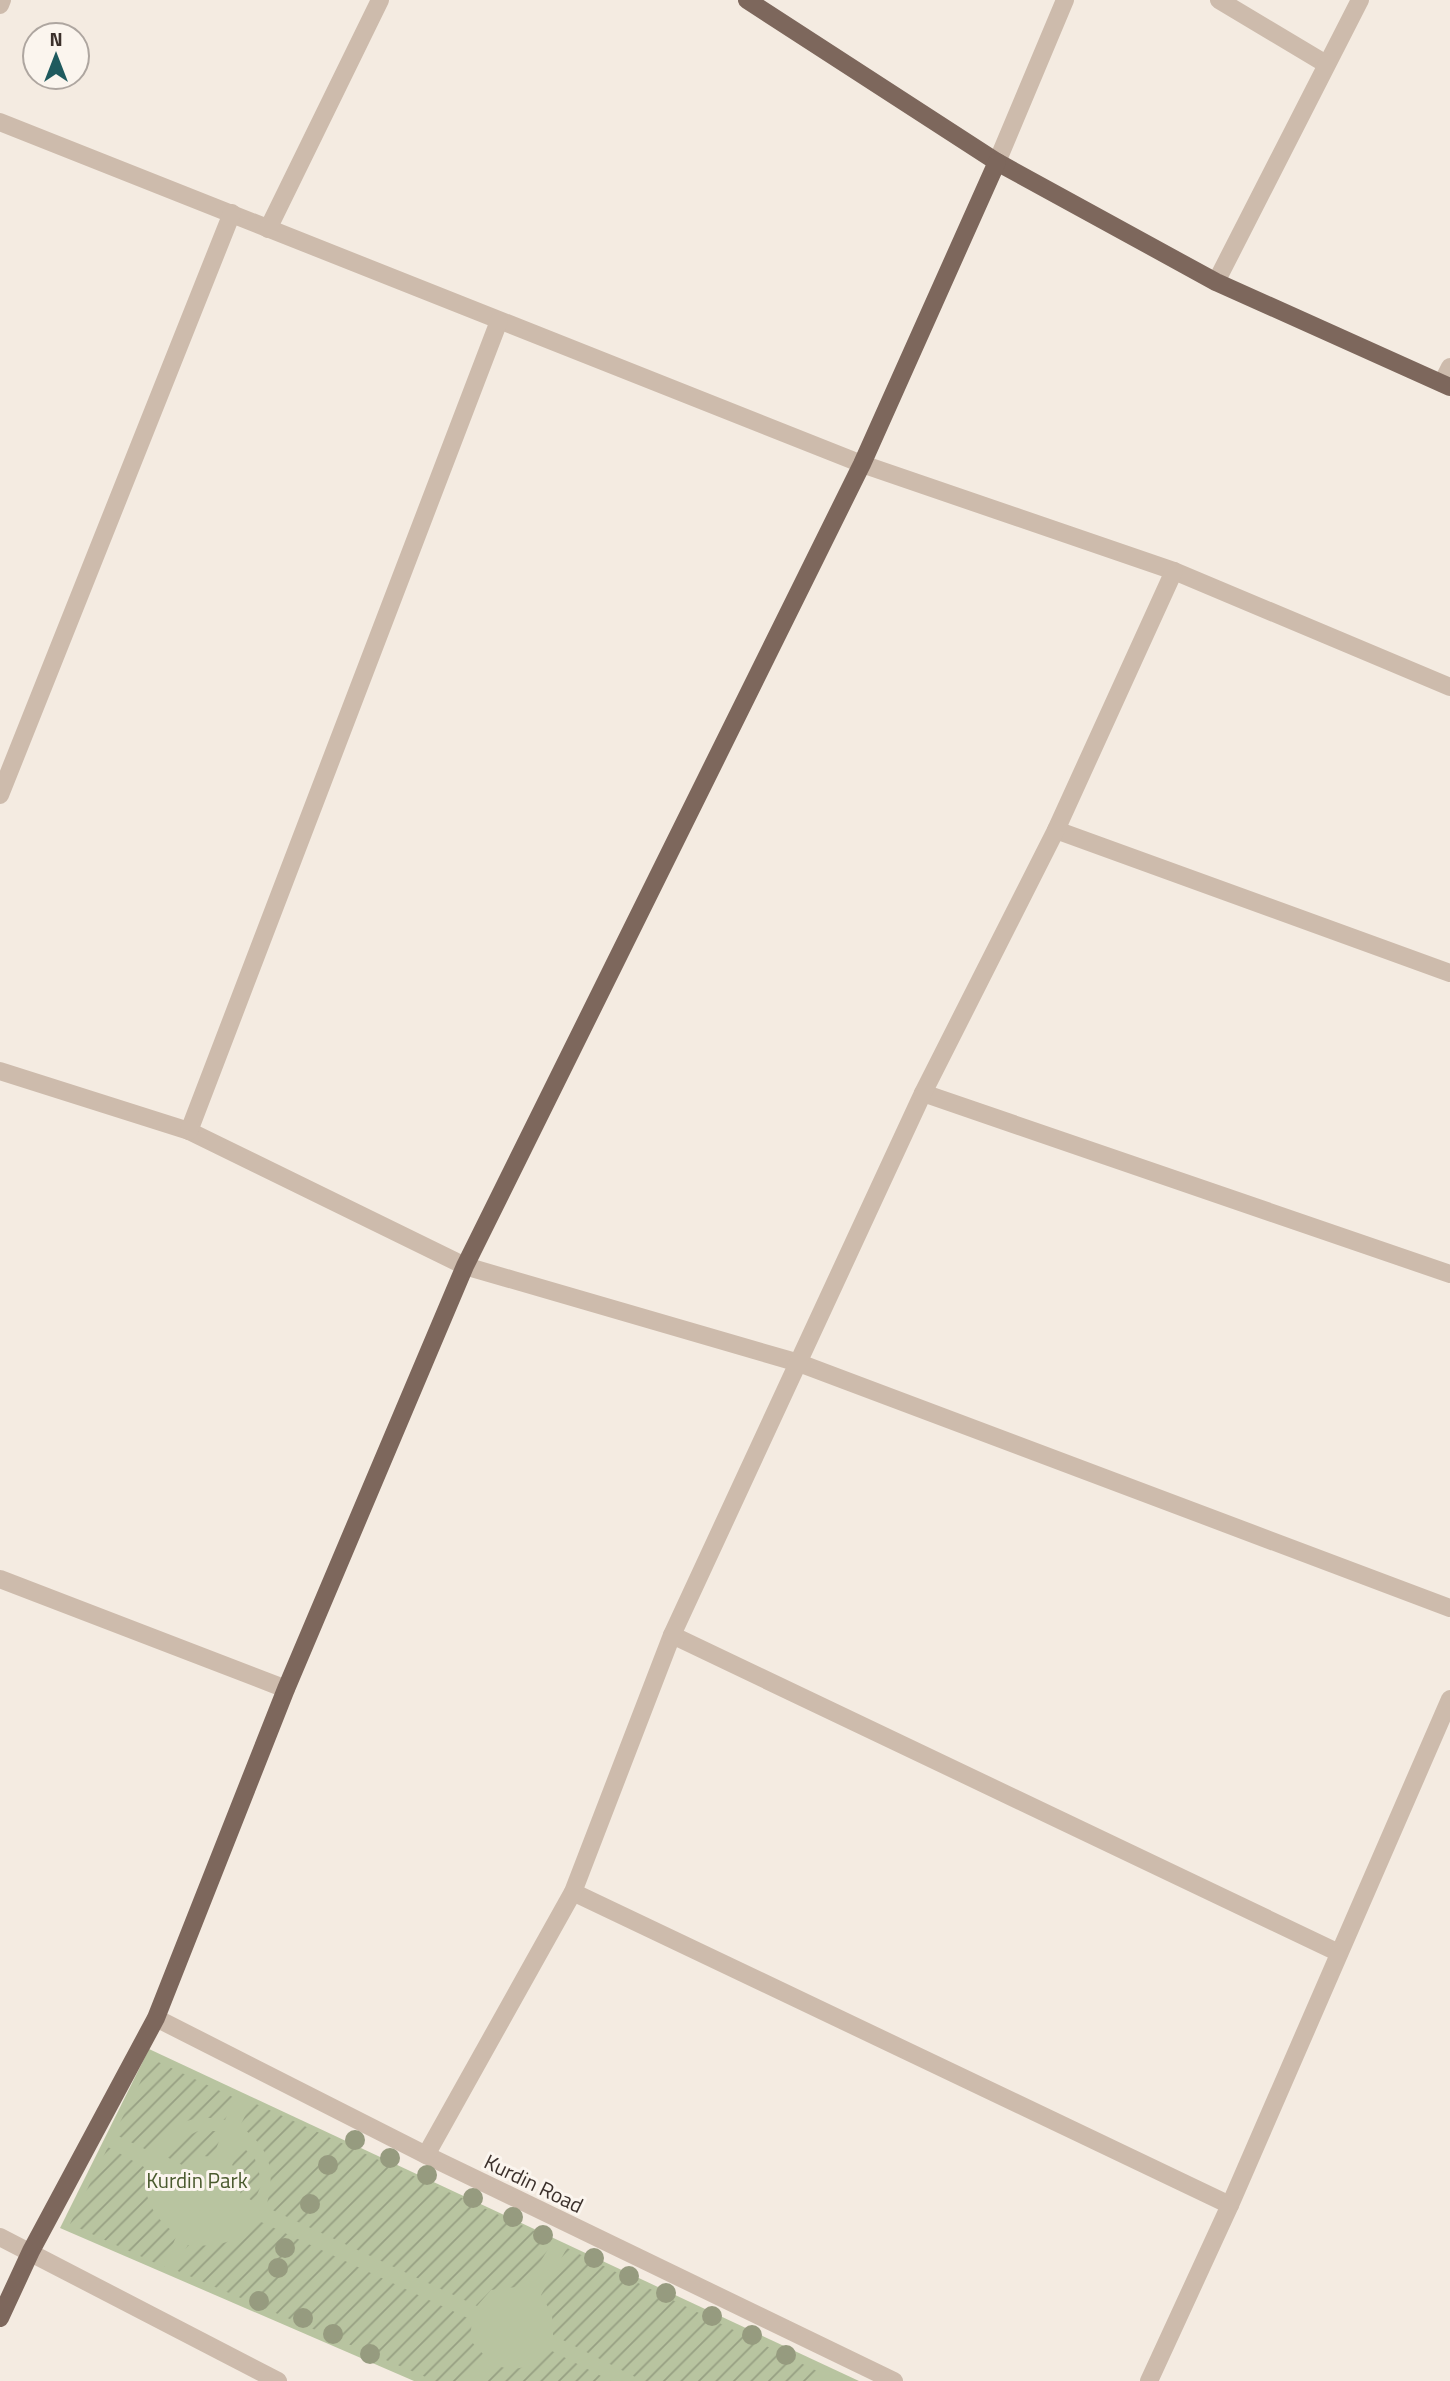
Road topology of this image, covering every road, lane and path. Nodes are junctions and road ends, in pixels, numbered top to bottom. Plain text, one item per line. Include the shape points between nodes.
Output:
1 (2, 0) edge
2 (380, 0) edge
3 (747, 0) edge
4 (1065, 0) edge
5 (1219, 0) edge
6 (1360, 0) edge
7 (0, 5) edge
8 (1326, 64) junction
9 (0, 122) edge
10 (997, 162) junction
11 (232, 213) junction
12 (268, 229) junction
13 (1216, 282) junction
14 (499, 321) junction
15 (1447, 379) edge
16 (862, 464) junction
17 (1174, 571) junction
18 (1450, 687) edge
19 (0, 795) edge
20 (1056, 830) junction
21 (1450, 973) edge
22 (0, 1071) edge
23 (923, 1093) junction
24 (189, 1131) junction
25 (465, 1266) junction
26 (1450, 1274) edge
27 (799, 1363) junction
28 (0, 1579) edge
29 (1450, 1608) edge
30 (671, 1634) junction
31 (286, 1689) junction
32 (1450, 1699) edge
33 (573, 1892) junction
34 (1339, 1953) junction
35 (156, 2018) junction
36 (426, 2155) junction
37 (1230, 2205) junction
38 (0, 2237) edge
39 (31, 2251) junction
40 (0, 2318) edge
41 (278, 2381) edge
42 (894, 2381) edge
43 (1149, 2381) edge

1 - 7 street
2 - 12 street
3 - 10 main road
4 - 10 street
5 - 8 street
6 - 8 street
8 - 13 street
9 - 11 street
10 - 13 main road
10 - 16 main road
11 - 12 street
11 - 19 street
12 - 14 street
13 - 15 main road
14 - 16 street
14 - 24 street
16 - 17 street
16 - 25 main road
17 - 18 street
17 - 20 street
20 - 21 street
20 - 23 street
22 - 24 street
23 - 26 street
23 - 27 street
24 - 25 street
25 - 27 street
25 - 31 main road
27 - 29 street
27 - 30 street
28 - 31 street
30 - 33 street
30 - 34 street
31 - 35 main road
32 - 34 street
33 - 36 street
33 - 37 street
34 - 37 street
35 - 36 street, Kurdin Road
35 - 39 main road
36 - 42 street, Kurdin Road
37 - 43 street
38 - 39 street
39 - 40 main road
39 - 41 street

